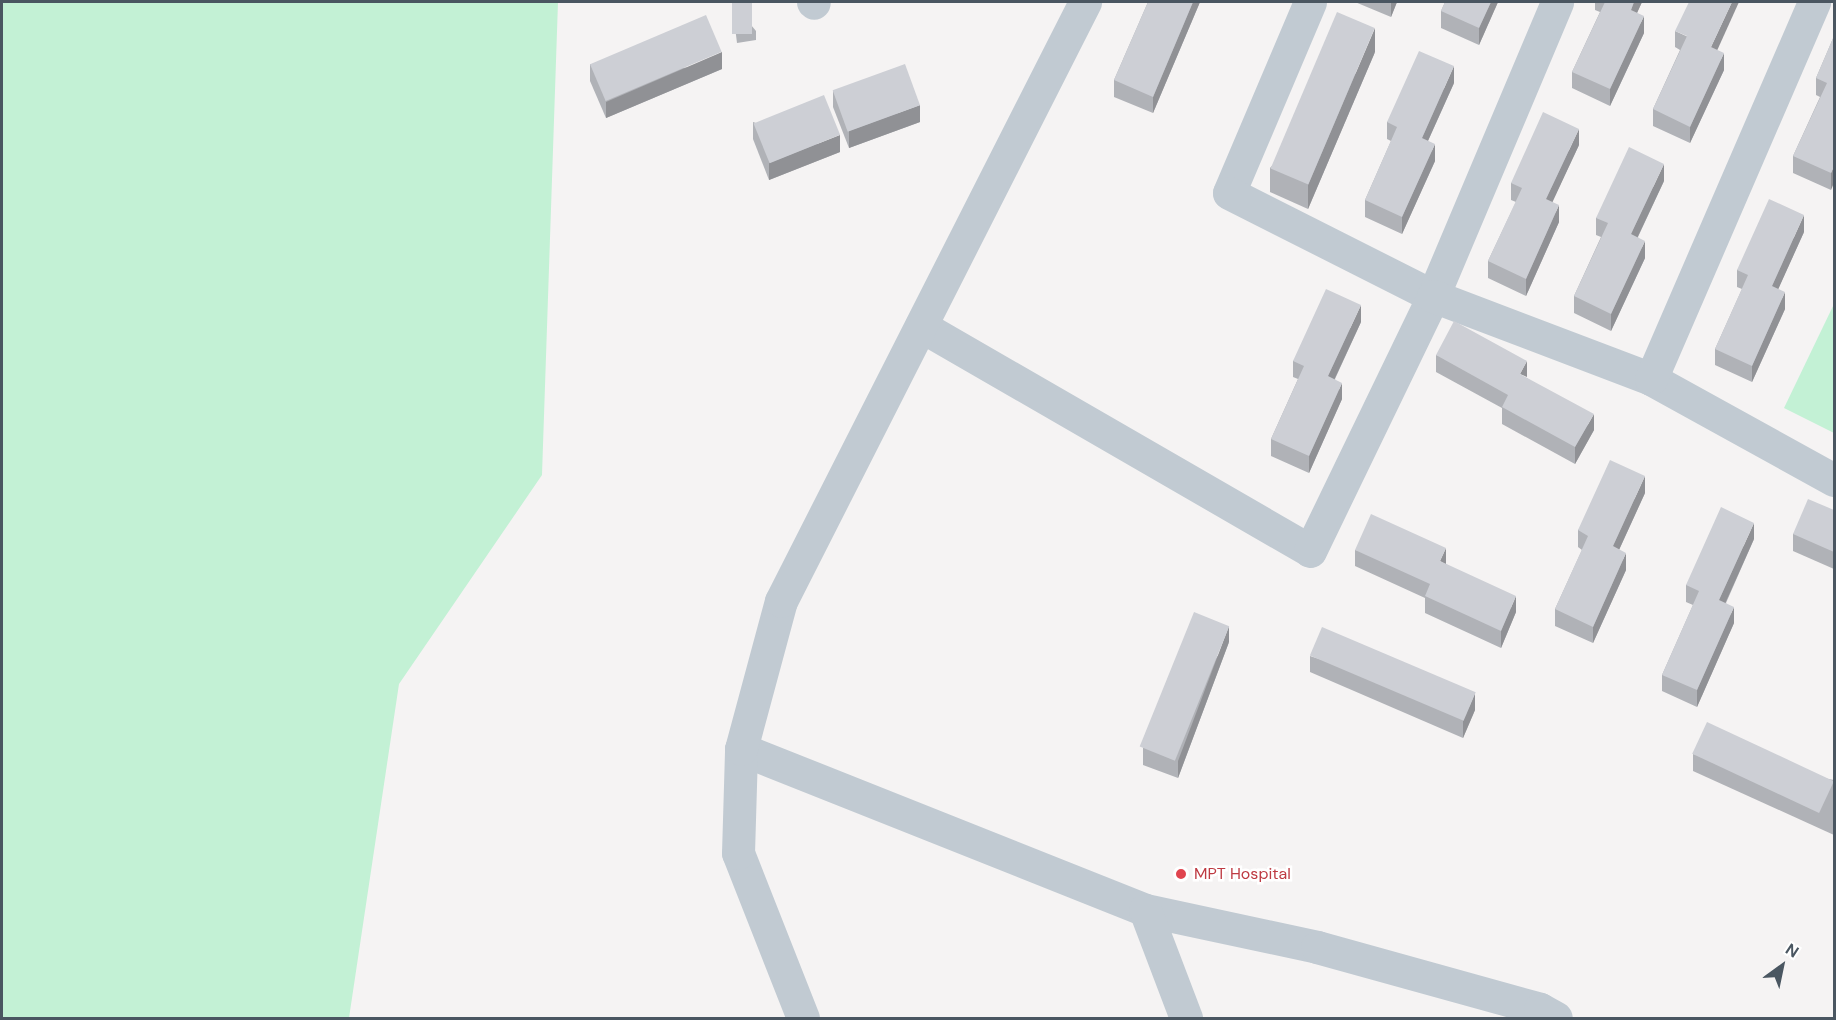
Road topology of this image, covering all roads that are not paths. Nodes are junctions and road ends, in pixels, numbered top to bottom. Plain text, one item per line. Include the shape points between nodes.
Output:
1 (1085, 2) edge
2 (1310, 2) edge
3 (1557, 2) edge
4 (1814, 2) edge
5 (1432, 296) junction
6 (921, 326) junction
7 (1651, 379) junction
8 (1834, 480) edge
9 (741, 749) junction
10 (1145, 910) junction
11 (803, 1018) edge
12 (1186, 1018) edge
13 (1556, 1018) edge

1 - 6 street
2 - 5 street via 1229,193
3 - 5 street
4 - 7 street
5 - 6 street via 1310,551
5 - 7 street
6 - 9 street via 781,601
7 - 8 street
9 - 10 street
9 - 11 street via 738,853
10 - 12 street
10 - 13 street via 1317,947 1540,1009

